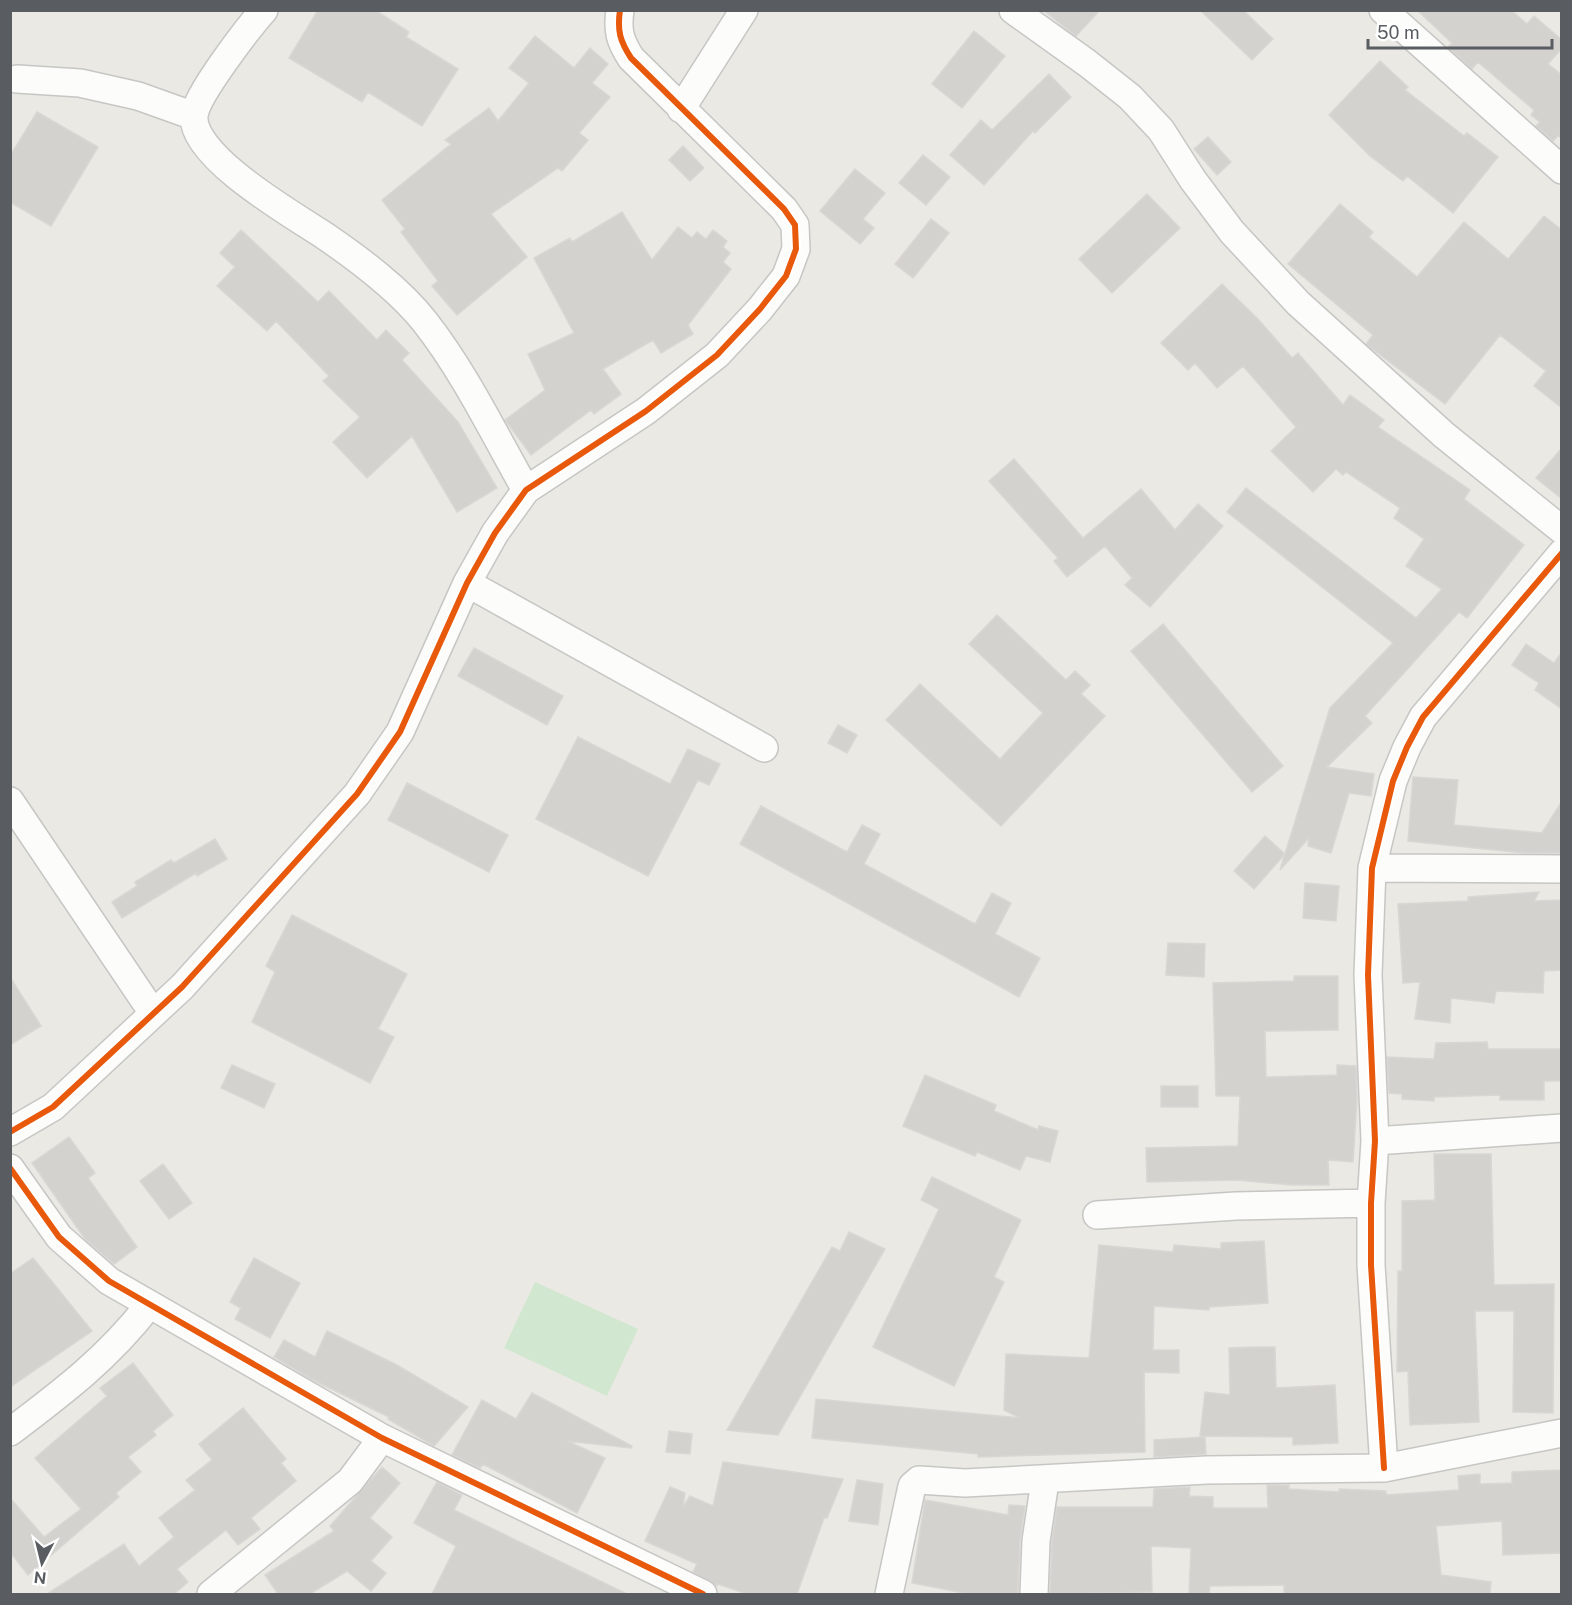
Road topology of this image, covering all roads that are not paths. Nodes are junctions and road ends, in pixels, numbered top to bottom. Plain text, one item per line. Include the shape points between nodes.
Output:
1 (264, 10) edge
2 (620, 10) edge
3 (744, 10) edge
4 (1013, 10) edge
5 (1383, 10) edge
6 (17, 79) dead end
7 (681, 109) junction
8 (194, 116) junction
9 (1562, 170) edge
10 (526, 490) junction
11 (1562, 530) edge
12 (1562, 553) edge
13 (467, 583) junction
14 (764, 748) dead end
15 (10, 801) edge
16 (1372, 868) junction
17 (1562, 869) edge
18 (153, 1013) junction
19 (1562, 1128) edge
20 (10, 1132) edge
21 (1375, 1142) junction
22 (10, 1168) edge
23 (1371, 1203) junction
24 (1097, 1215) dead end
25 (149, 1305) junction
26 (10, 1432) edge
27 (1562, 1433) edge
28 (382, 1438) junction
29 (1384, 1468) junction
30 (1045, 1481) junction
31 (229, 1589) edge
32 (703, 1594) edge
33 (889, 1594) edge
34 (1034, 1594) edge

1 - 8 street via 209,85
2 - 7 street via 619,40 631,58
3 - 7 street
4 - 11 street via 1130,97 1161,130 1232,232 1298,303 1444,435
5 - 9 street
6 - 8 street via 80,83 138,96
7 - 10 street via 784,209 795,225 796,249 786,276 717,356 646,411
8 - 10 street via 198,135 251,188 327,237 392,288 424,321 447,352
10 - 13 street via 495,532
12 - 16 street via 1423,717 1393,781
13 - 14 street
13 - 18 street via 400,732 357,794 182,987
15 - 18 street
16 - 17 street
16 - 21 street via 1368,975
18 - 20 street via 53,1107
19 - 21 street
21 - 23 street
22 - 25 street via 67,1245 109,1281
23 - 24 street
23 - 29 street via 1371,1265
25 - 26 street via 122,1340 77,1381
25 - 28 street
27 - 29 street
28 - 31 street via 350,1481
28 - 32 street
29 - 30 street via 1206,1470
30 - 33 street via 919,1480 912,1486
30 - 34 street via 1036,1541

